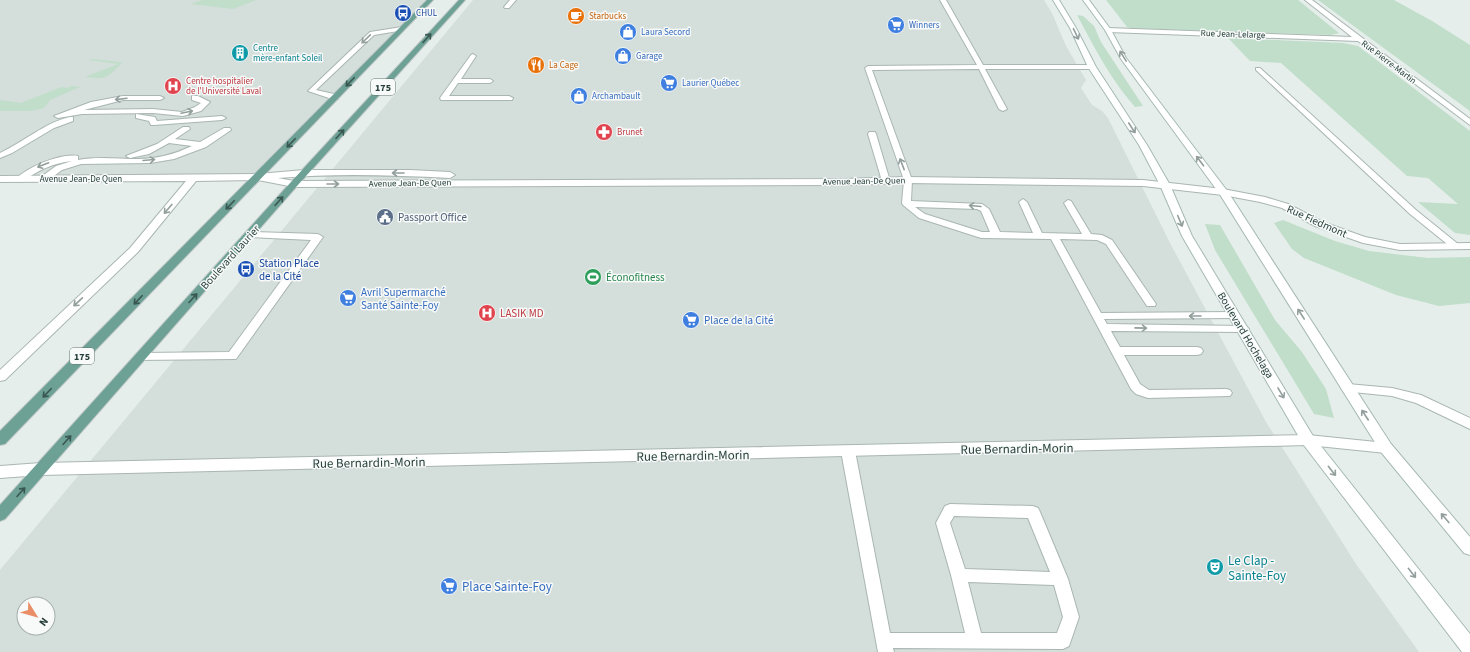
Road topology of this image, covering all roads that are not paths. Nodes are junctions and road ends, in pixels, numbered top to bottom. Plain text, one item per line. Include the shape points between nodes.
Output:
1 (430, 0) edge
2 (462, 0) edge
3 (513, 0) edge
4 (942, 0) edge
5 (1056, 0) edge
6 (1086, 0) edge
7 (1308, 0) edge
8 (507, 7) dead end
9 (402, 29) junction
10 (1108, 30) junction
11 (1358, 39) junction
12 (473, 56) dead end
13 (981, 67) junction
14 (1092, 68) junction
15 (1258, 69) dead end
16 (455, 81) junction
17 (490, 81) dead end
18 (160, 98) dead end
19 (195, 98) dead end
20 (335, 98) junction
21 (509, 98) dead end
22 (1004, 109) dead end
23 (58, 116) junction
24 (222, 118) dead end
25 (1470, 123) edge
26 (186, 129) dead end
27 (226, 130) dead end
28 (872, 134) dead end
29 (168, 141) junction
30 (204, 145) junction
31 (0, 151) edge
32 (0, 156) edge
33 (304, 173) junction
34 (258, 177) junction
35 (193, 178) junction
36 (0, 179) edge
37 (20, 179) junction
38 (44, 179) junction
39 (908, 180) junction
40 (886, 181) junction
41 (563, 182) junction
42 (294, 184) junction
43 (1165, 185) junction
44 (1223, 192) junction
45 (1023, 202) dead end
46 (1068, 202) dead end
47 (908, 204) junction
48 (250, 234) junction
49 (996, 235) junction
50 (1039, 236) junction
51 (1052, 236) junction
52 (1088, 236) junction
53 (1454, 246) junction
54 (1470, 246) edge
55 (1151, 304) dead end
56 (1234, 315) junction
57 (1096, 316) junction
58 (1102, 327) junction
59 (1243, 329) junction
60 (1115, 351) junction
61 (1197, 351) dead end
62 (141, 357) junction
63 (0, 377) edge
64 (1348, 388) junction
65 (1226, 393) dead end
66 (1470, 424) edge
67 (0, 440) edge
68 (1308, 440) junction
69 (1386, 448) junction
70 (848, 452) junction
71 (41, 469) junction
72 (0, 472) edge
73 (0, 515) edge
74 (1470, 548) edge
75 (959, 575) junction
76 (1060, 579) junction
77 (975, 640) junction
78 (885, 646) edge
79 (1470, 648) edge

1 - 9 main road, 175
33 -> 2 main road, Boulevard Laurier / 175
3 - 8 lane
4 - 13 lane
5 -> 14 street, Boulevard Hochelaga via 1074,28
6 - 10 street
7 - 11 street, Rue Pierre-Martin
9 -> 20 main road, 175
9 -> 20 lane via 372,33 311,91
10 - 11 street, Rue Jean-Lelarge
44 -> 10 street via 1123,58
11 - 25 street, Rue Pierre-Martin
12 - 16 lane
13 - 14 lane
13 - 22 lane
39 -> 13 lane via 868,68
14 -> 43 street, Boulevard Hochelaga via 1143,145
15 - 53 lane via 1413,212
16 - 17 lane
16 - 21 lane via 444,98
18 -> 23 lane via 123,98
23 -> 19 lane via 90,112 183,114 198,109 206,102
20 -> 34 main road, 175
23 - 31 lane
24 - 32 lane via 154,123 152,119 140,116 78,117 54,124
26 - 29 lane
27 - 30 lane
28 - 40 lane
29 - 30 lane
29 -> 37 lane via 142,154 57,160 38,166
38 -> 30 lane via 59,168 76,163 151,161 190,152
33 - 34 street, Avenue Jean-De Quen
41 -> 33 street, Avenue Jean-De Quen via 410,173
33 - 42 main road, Boulevard Laurier / 175
34 - 35 street, Avenue Jean-De Quen
34 - 42 street, Avenue Jean-De Quen
34 -> 67 main road, 175
35 - 38 street, Avenue Jean-De Quen
35 -> 63 street via 134,250
36 - 37 street, Avenue Jean-De Quen
37 - 38 street, Avenue Jean-De Quen
39 - 40 street, Avenue Jean-De Quen
39 - 43 street, Avenue Jean-De Quen
39 - 47 lane
40 - 41 street, Avenue Jean-De Quen
42 -> 41 street, Avenue Jean-De Quen
48 -> 42 main road, Boulevard Laurier / 175
43 - 44 street, Rue Fiedmont
43 -> 56 street, Boulevard Hochelaga via 1186,236
44 - 53 street, Rue Fiedmont via 1284,206 1319,224 1362,240 1400,247
64 -> 44 street
45 - 50 lane
46 - 52 lane
47 - 49 lane via 922,216 970,233
49 -> 47 lane via 983,207
62 -> 48 main road, Boulevard Laurier / 175
48 - 62 lane via 318,237 232,356
49 - 50 lane
50 - 51 lane
51 - 52 lane
51 - 57 lane
52 - 55 lane via 1099,236 1109,242
53 - 54 street, Rue Fiedmont
56 -> 57 lane
56 - 59 street, Boulevard Hochelaga
57 - 58 lane
58 -> 59 lane
58 - 60 lane
59 -> 68 street, Boulevard Hochelaga
60 - 61 lane
60 - 65 lane via 1140,391 1148,394
71 -> 62 main road, Boulevard Laurier / 175
64 - 66 street via 1392,392 1421,400
69 -> 64 street
68 - 69 street, Rue Bernardin-Morin
68 - 70 street, Rue Bernardin-Morin
68 -> 79 street, Boulevard Hochelaga
74 -> 69 street
70 - 71 street, Rue Bernardin-Morin
70 - 78 lane
71 - 72 street, Rue Bernardin-Morin
73 -> 71 main road, Boulevard Laurier / 175
75 - 76 lane
75 - 76 lane via 942,523 950,510 1033,512
75 - 77 lane
76 - 77 lane via 1071,617 1063,641
77 - 78 lane

